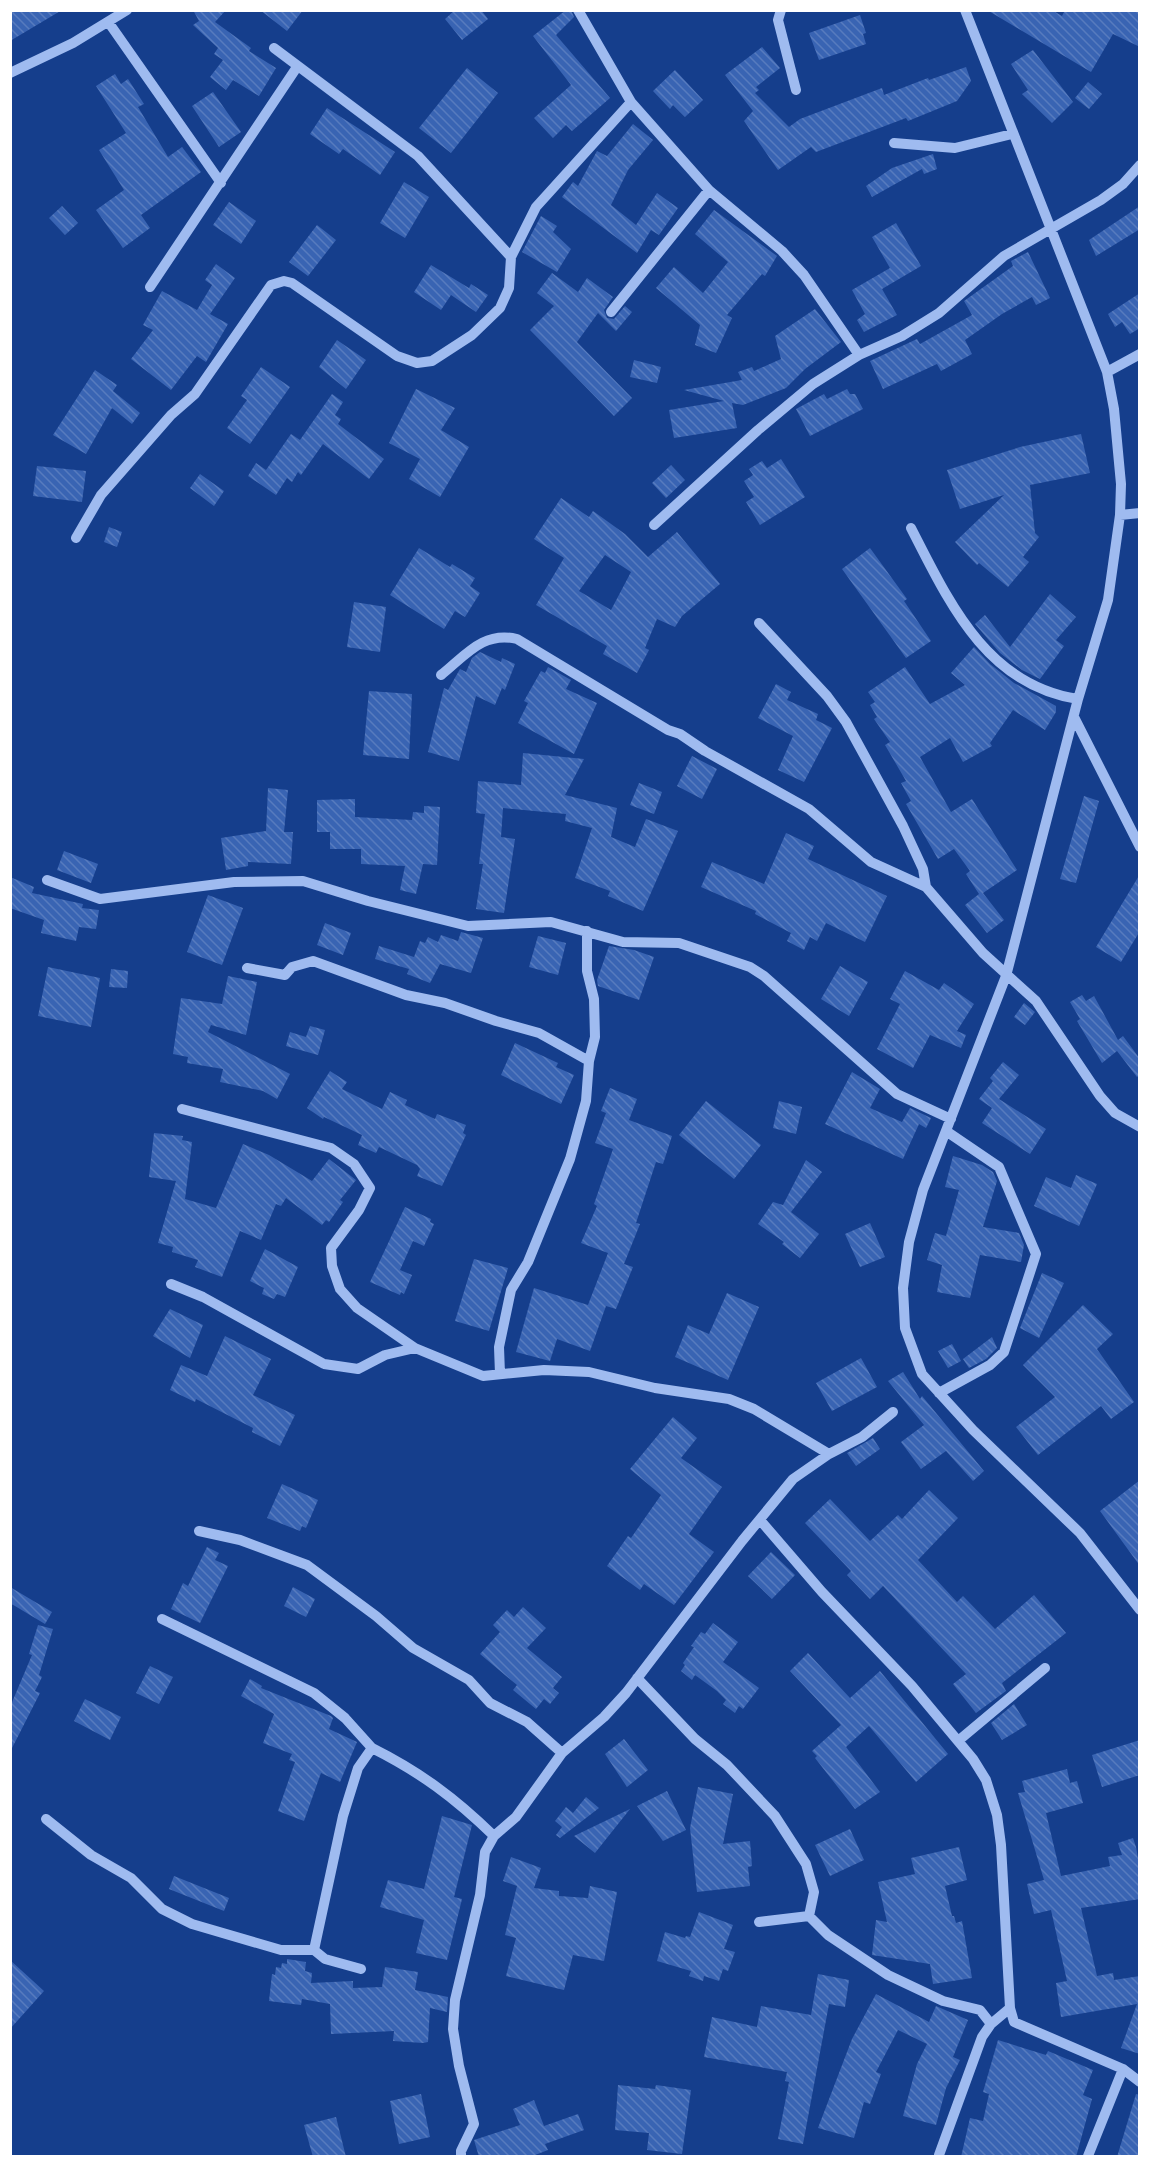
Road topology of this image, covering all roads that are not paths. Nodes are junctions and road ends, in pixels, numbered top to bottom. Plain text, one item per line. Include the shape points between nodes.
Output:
1 (127, 10) edge
2 (578, 10) edge
3 (781, 10) edge
4 (965, 10) edge
5 (109, 23) junction
6 (274, 48) dead end
7 (297, 67) junction
8 (10, 73) edge
9 (796, 90) dead end
10 (631, 102) junction
11 (1012, 134) junction
12 (894, 143) dead end
13 (1140, 165) edge
14 (221, 183) junction
15 (709, 189) junction
16 (1052, 228) junction
17 (511, 257) junction
18 (150, 287) dead end
19 (610, 312) dead end
20 (1140, 354) edge
21 (859, 355) junction
22 (1107, 372) junction
23 (1140, 513) edge
24 (1120, 515) junction
25 (654, 525) dead end
26 (911, 528) dead end
27 (76, 538) dead end
28 (759, 623) dead end
29 (441, 675) dead end
30 (1078, 699) junction
31 (1074, 717) junction
32 (1140, 847) edge
33 (47, 880) dead end
34 (926, 887) junction
35 (587, 931) junction
36 (247, 968) dead end
37 (1006, 976) junction
38 (589, 1061) junction
39 (182, 1109) dead end
40 (951, 1119) junction
41 (1140, 1127) edge
42 (946, 1131) junction
43 (171, 1284) dead end
44 (415, 1348) junction
45 (500, 1374) junction
46 (939, 1393) junction
47 (893, 1412) dead end
48 (829, 1454) junction
49 (760, 1520) junction
50 (199, 1531) dead end
51 (1139, 1606) edge
52 (162, 1619) dead end
53 (1045, 1668) dead end
54 (637, 1678) junction
55 (958, 1741) junction
56 (372, 1748) junction
57 (562, 1753) junction
58 (46, 1819) dead end
59 (494, 1836) junction
60 (809, 1916) junction
61 (759, 1922) dead end
62 (315, 1950) junction
63 (361, 1969) dead end
64 (1010, 2008) junction
65 (991, 2024) junction
66 (1123, 2069) junction
67 (1140, 2082) edge
68 (939, 2155) dead end
69 (462, 2157) edge
70 (1088, 2157) edge

1 - 5 street
2 - 10 street
3 - 9 street via 778,20
4 - 11 street
5 - 8 street
5 - 14 street
6 - 7 street
7 - 14 street
7 - 17 street via 418,156
10 - 15 street
10 - 17 street via 536,207
11 - 12 street via 955,148
11 - 16 street
13 - 16 street via 1116,189
14 - 18 street
15 - 19 street
15 - 21 street via 782,250
16 - 21 street via 1004,256 939,313 902,336
16 - 22 street
17 - 27 street via 509,288 500,308 472,334 425,363 397,356 292,283 271,285 195,394 171,415 101,495
20 - 22 street
21 - 25 street via 804,392
22 - 24 street via 1122,484
23 - 24 street
24 - 30 street via 1108,600
26 - 30 street via 952,607 991,656 1039,689
28 - 34 street via 846,722 903,826 923,869
29 - 34 street via 484,640 501,636 517,639 809,809 872,861
30 - 31 street
31 - 32 street
31 - 37 street
33 - 35 street via 100,899 234,882 303,881 443,921 491,927 550,922
34 - 37 street
35 - 38 street via 587,971 594,999 595,1037
35 - 40 street via 623,942 679,943 750,967 897,1094
36 - 38 street via 285,975 292,967 313,961 406,995 445,1003 539,1033
37 - 40 street
37 - 41 street via 1036,1001 1115,1113
38 - 45 street via 578,1138 528,1262 511,1290 499,1347
39 - 44 street via 332,1148 354,1164 370,1188 331,1248 332,1266 340,1289 357,1308
40 - 42 street
42 - 46 street via 923,1190 909,1242 903,1288 905,1328 922,1374
42 - 46 street via 999,1167 1036,1254 1004,1352 990,1365
43 - 44 street via 203,1297 324,1364 358,1370 385,1355
44 - 45 street via 483,1376
45 - 48 street via 544,1370 589,1372 655,1388 729,1399 754,1408
46 - 51 street via 1080,1533
47 - 48 street via 862,1437
48 - 49 street via 793,1479
49 - 54 street
49 - 55 street
50 - 57 street via 240,1540 307,1565 413,1648 469,1680 490,1703 527,1722
52 - 56 street via 314,1693 345,1718
53 - 55 street
54 - 57 street via 604,1717
54 - 60 street via 775,1816 806,1864 814,1892
55 - 64 street via 986,1780 997,1815
56 - 59 street via 414,1769
56 - 62 street via 358,1768 342,1816
57 - 59 street via 516,1817
58 - 62 street via 91,1855 131,1878 162,1909 192,1924 281,1950
59 - 69 street via 485,1852 480,1895 454,2000 456,2048 474,2124
60 - 61 street
60 - 65 street via 828,1935 888,1974 943,2001 980,2010
62 - 63 street via 325,1959
64 - 65 street
64 - 66 street via 1014,2022
65 - 68 street via 982,2037
66 - 67 street
66 - 70 street

